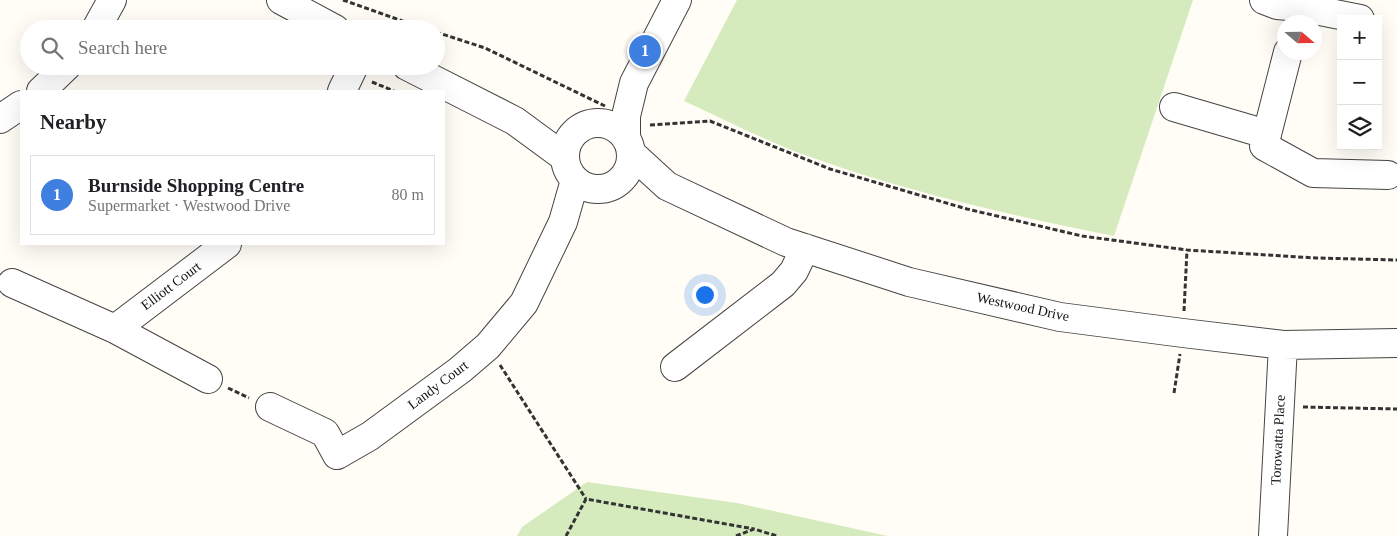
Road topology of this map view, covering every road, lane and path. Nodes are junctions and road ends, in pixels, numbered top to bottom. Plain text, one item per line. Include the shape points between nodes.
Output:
1 (111, 0) edge
2 (281, 0) edge
3 (343, 0) edge
4 (677, 0) edge
5 (1264, 0) edge
6 (1374, 0) edge
7 (1300, 10) edge
8 (1368, 15) edge
9 (1337, 16) edge
10 (101, 20) edge
11 (318, 20) edge
12 (400, 20) edge
13 (445, 35) edge
14 (1286, 60) edge
15 (58, 75) edge
16 (350, 75) edge
17 (425, 75) edge
18 (42, 90) edge
19 (342, 90) edge
20 (20, 106) edge
21 (1174, 107) dead end
22 (0, 119) edge
23 (514, 121) junction
24 (609, 128) junction
25 (1266, 134) junction
26 (1388, 176) dead end
27 (587, 177) junction
28 (667, 186) junction
29 (225, 245) edge
30 (805, 248) junction
31 (1397, 260) edge
32 (12, 283) dead end
33 (115, 329) junction
34 (1397, 343) edge
35 (1283, 345) junction
36 (488, 346) junction
37 (675, 367) dead end
38 (208, 379) joint
39 (270, 407) joint
40 (1298, 407) dead end
41 (1397, 409) edge
42 (586, 499) junction
43 (754, 529) junction
44 (566, 536) edge
45 (736, 536) edge
46 (777, 536) edge
47 (1273, 536) edge

1 - 10 street
2 - 11 street
3 - 12 path
4 - 24 street
5 - 7 street
6 - 8 street
7 - 9 street
13 - 24 path via 485,48
14 - 25 street
15 - 18 street
16 - 19 street
17 - 23 street
20 - 22 street
21 - 25 street
23 - 24 street
23 - 27 street
24 - 27 street via 566,146
24 - 27 street via 629,165 625,175
24 - 28 street, Westwood Drive
24 - 31 path via 710,121 830,169 967,209 1082,236 1187,250
25 - 26 street via 1264,146 1313,173
27 - 28 street, Westwood Drive
27 - 36 street, Landy Court via 524,303
28 - 30 street, Westwood Drive
29 - 33 street, Elliott Court
30 - 35 street, Westwood Drive via 909,282 1060,317
30 - 37 street via 794,271 783,284
32 - 33 street
33 - 38 street
34 - 35 street, Westwood Drive
35 - 47 street, Torowatta Place
36 - 39 street, Landy Court via 370,436 336,455 325,433
36 - 42 path
38 - 39 path
40 - 41 path
42 - 43 path
42 - 44 path
43 - 45 path
43 - 46 path

